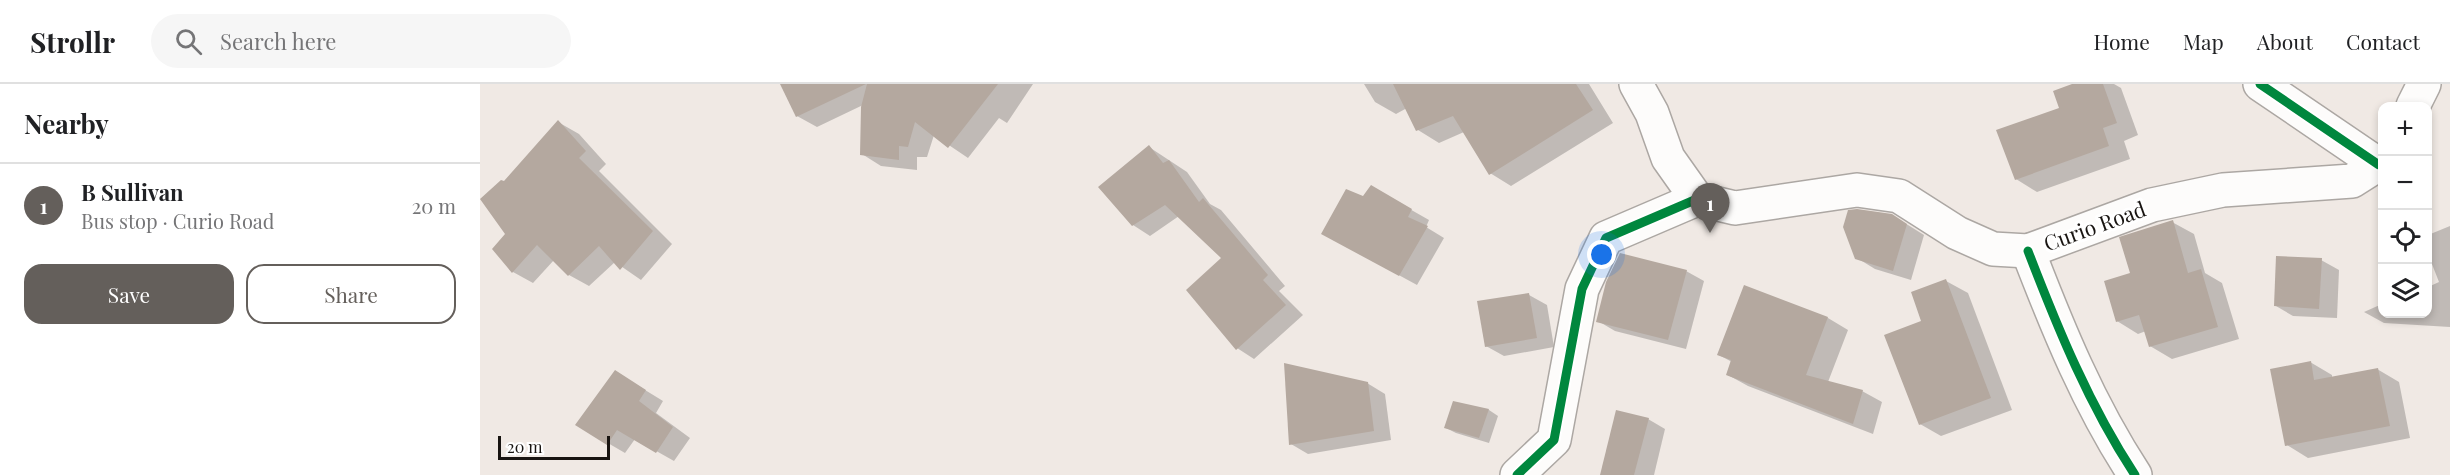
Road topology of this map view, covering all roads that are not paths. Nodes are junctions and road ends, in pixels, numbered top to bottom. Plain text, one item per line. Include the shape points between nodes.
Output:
1 (1636, 84) edge
2 (2260, 84) edge
3 (2424, 84) edge
4 (2415, 102) edge
5 (2378, 162) edge
6 (2378, 166) edge
7 (1697, 199) junction
8 (2028, 251) junction
9 (1517, 475) edge
10 (2135, 475) edge

1 - 7 main road via 1652,113 1668,158
2 - 5 main road
3 - 4 main road
6 - 8 main road, Curio Road via 2352,181 2223,190 2152,205
7 - 8 main road, Curio Road via 1735,208 1857,190 1899,196 1957,233 1993,249
7 - 9 main road via 1606,238 1582,289 1554,440
8 - 10 main road via 2065,348 2110,438

